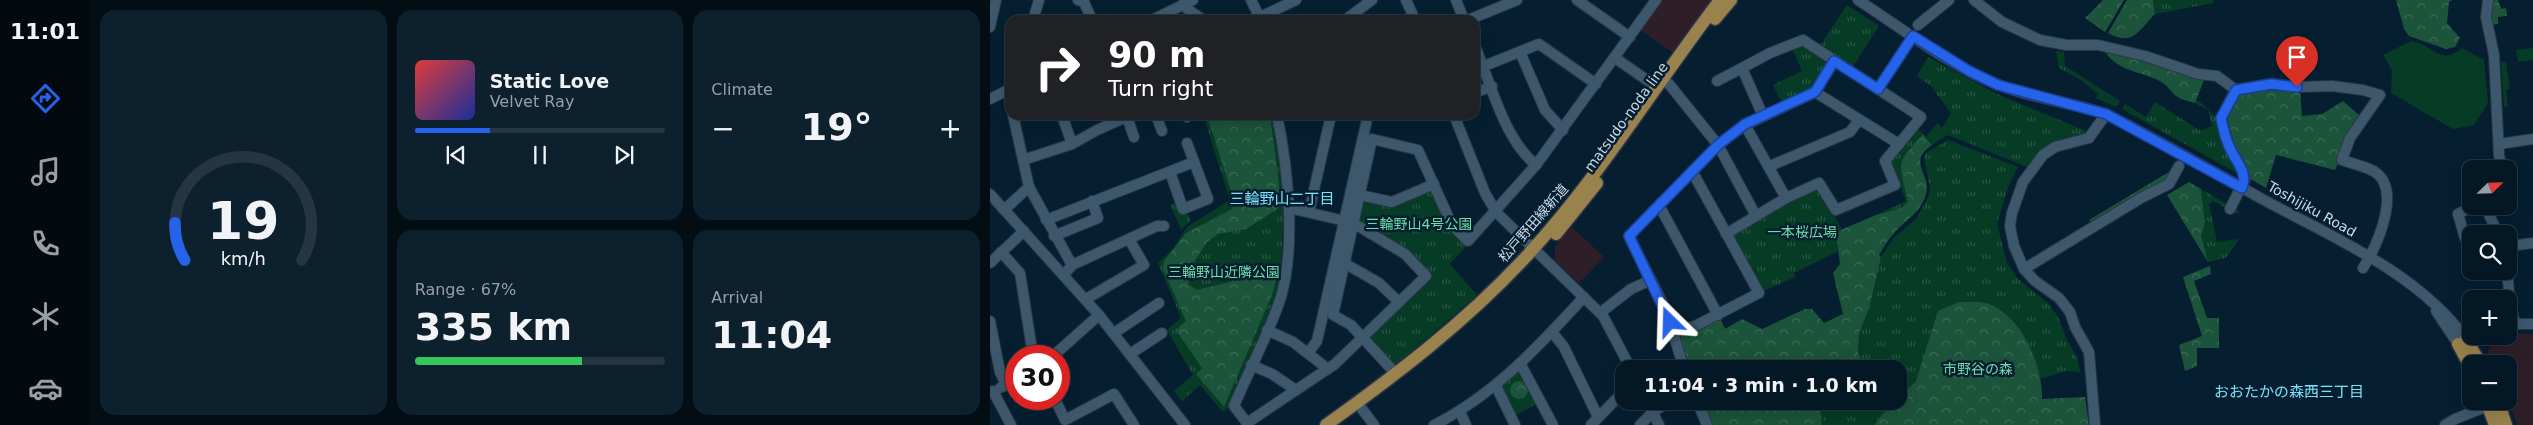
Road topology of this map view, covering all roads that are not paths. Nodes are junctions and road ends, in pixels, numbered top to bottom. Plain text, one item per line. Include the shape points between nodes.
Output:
1 (996, 0) edge
2 (1039, 0) edge
3 (1193, 0) edge
4 (1251, 0) edge
5 (1296, 0) edge
6 (1372, 0) edge
7 (1406, 0) edge
8 (1456, 0) edge
9 (1517, 0) edge
10 (1656, 0) edge
11 (1720, 0) edge
12 (1731, 0) edge
13 (1858, 0) edge
14 (1866, 0) edge
15 (1949, 0) edge
16 (1974, 0) edge
17 (2488, 0) edge
18 (1083, 1) edge
19 (1582, 1) edge
20 (1503, 2) edge
21 (1182, 5) junction
22 (1034, 15) edge
23 (1090, 15) edge
24 (1162, 15) edge
25 (1195, 15) edge
26 (1258, 15) edge
27 (1268, 15) edge
28 (1352, 15) edge
29 (1411, 15) edge
30 (1462, 15) edge
31 (1478, 15) edge
32 (1886, 18) junction
33 (1918, 25) dead end
34 (990, 27) edge
35 (1913, 36) junction
36 (1630, 37) junction
37 (1520, 52) junction
38 (1480, 57) edge
39 (1615, 58) junction
40 (1834, 61) junction
41 (1484, 66) junction
42 (1742, 68) junction
43 (1717, 81) dead end
44 (1596, 84) junction
45 (1492, 86) junction
46 (1663, 86) junction
47 (1878, 89) junction
48 (2236, 90) junction
49 (1005, 92) edge
50 (1480, 92) edge
51 (1815, 92) junction
52 (990, 99) edge
53 (2106, 114) junction
54 (1763, 116) junction
55 (1014, 120) edge
56 (1064, 120) edge
57 (1121, 120) edge
58 (1130, 120) edge
59 (1158, 120) edge
60 (1278, 120) edge
61 (1330, 120) edge
62 (1367, 120) edge
63 (1456, 120) edge
64 (1859, 120) junction
65 (1745, 124) junction
66 (1563, 130) junction
67 (1162, 131) dead end
68 (1134, 137) dead end
69 (2533, 139) edge
70 (1187, 143) dead end
71 (1072, 144) junction
72 (1899, 144) junction
73 (2499, 144) junction
74 (1718, 145) junction
75 (1023, 160) junction
76 (2501, 160) edge
77 (1194, 162) junction
78 (1536, 165) junction
79 (1770, 166) junction
80 (2179, 166) dead end
81 (1692, 171) junction
82 (1170, 172) junction
83 (1434, 184) junction
84 (1029, 187) junction
85 (2242, 188) junction
86 (990, 194) edge
87 (1360, 195) junction
88 (1786, 198) junction
89 (1092, 201) junction
90 (1660, 207) junction
91 (1289, 208) junction
92 (2230, 209) dead end
93 (1004, 210) junction
94 (1309, 212) junction
95 (1496, 212) junction
96 (2462, 212) edge
97 (1756, 216) junction
98 (1046, 220) junction
99 (1349, 222) junction
100 (1164, 226) dead end
101 (2462, 228) edge
102 (1024, 231) junction
103 (1726, 234) junction
104 (1054, 236) junction
105 (1129, 239) junction
106 (2533, 243) edge
107 (2517, 245) edge
108 (1536, 251) junction
109 (1001, 252) junction
110 (2370, 259) junction
111 (990, 263) edge
112 (1344, 263) junction
113 (1072, 265) junction
114 (2024, 268) junction
115 (2363, 268) dead end
116 (1064, 275) junction
117 (1651, 280) junction
118 (1584, 297) junction
119 (1086, 299) junction
120 (1398, 302) junction
121 (1159, 303) dead end
122 (1600, 313) junction
123 (1100, 315) junction
124 (1718, 315) junction
125 (990, 321) edge
126 (2517, 324) edge
127 (2533, 324) edge
128 (1267, 330) junction
129 (1552, 332) junction
130 (1114, 333) junction
131 (1162, 333) dead end
132 (1673, 333) junction
133 (2462, 336) edge
134 (1362, 337) junction
135 (1031, 345) edge
136 (1066, 345) edge
137 (1308, 353) junction
138 (1130, 354) junction
139 (1627, 360) edge
140 (1681, 360) edge
141 (1520, 362) junction
142 (1251, 365) junction
143 (1328, 369) junction
144 (1396, 374) junction
145 (1005, 383) edge
146 (1005, 385) edge
147 (1496, 386) junction
148 (1296, 390) junction
149 (992, 391) edge
150 (1615, 401) edge
151 (1362, 409) junction
152 (1060, 410) edge
153 (1656, 410) edge
154 (1701, 410) edge
155 (2475, 410) edge
156 (2492, 410) edge
157 (2496, 410) edge
158 (1460, 412) junction
159 (1653, 412) junction
160 (1598, 417) junction
161 (1011, 425) edge
162 (1134, 425) edge
163 (1185, 425) edge
164 (1326, 425) edge
165 (1340, 425) edge
166 (1374, 425) edge
167 (1434, 425) edge
168 (1466, 425) edge
169 (1515, 425) edge
170 (1553, 425) edge
171 (1591, 425) edge
172 (1640, 425) edge
173 (1659, 425) edge
174 (1707, 425) edge
175 (2095, 425) edge
176 (2446, 425) edge
177 (2494, 425) edge
178 (2506, 425) edge

1 - 34 street
2 - 22 street
3 - 21 street
4 - 26 street
5 - 27 street
6 - 28 street
7 - 29 street
8 - 30 street
9 - 20 street
10 - 36 street
11 - 46 main road
12 - 46 main road, matsudo-noda line
13 - 32 street, Toshijiku Road
14 - 32 street, Toshijiku Road
15 - 33 street
16 - 48 street via 2002,22 2040,40 2066,45 2098,45 2145,56 2198,74 2218,76
17 - 73 street via 2486,17 2494,55
18 - 23 street
19 - 36 street
20 - 31 street
21 - 24 street
21 - 25 street
32 - 35 street, Toshijiku Road
35 - 47 street
35 - 53 street, Toshijiku Road via 1998,85
36 - 39 street
37 - 41 street
37 - 44 street via 1539,44
37 - 66 street via 1542,105
38 - 41 street
39 - 44 street
39 - 46 street
40 - 42 street via 1804,40
40 - 47 street
40 - 51 street
41 - 45 street
42 - 43 street
42 - 54 street
44 - 66 street
45 - 50 street
45 - 78 street via 1519,149
46 - 74 street
46 - 108 main road, matsudo-noda line via 1582,203
47 - 72 street via 1921,117
48 - 85 street via 2221,118 2230,149 2243,170
48 - 110 street via 2271,84 2332,86 2380,96 2350,138 2342,160 2375,172 2383,180 2386,190 2389,203
49 - 52 street
51 - 54 street
51 - 64 street
53 - 85 street, Toshijiku Road
53 - 114 street via 2089,138 2048,150 2023,182 2010,226 2014,246
54 - 65 street
55 - 75 street
56 - 71 street
57 - 71 street
58 - 68 street
59 - 67 street
60 - 91 street via 1284,145
61 - 94 street
62 - 99 street
63 - 95 street via 1485,193
64 - 72 street
64 - 79 street via 1850,132
65 - 74 street
65 - 79 street
66 - 78 street
69 - 73 street
70 - 77 street
71 - 75 street
72 - 88 street via 1885,161 1895,185 1836,210 1819,183
73 - 76 street
74 - 81 street
74 - 97 street
75 - 84 street
77 - 82 street
77 - 82 street via 1208,199 1183,209
78 - 95 street
79 - 88 street
80 - 114 street via 2169,184
81 - 90 street
81 - 103 street
82 - 89 street
83 - 87 street via 1392,202
83 - 87 street via 1418,150 1372,139
83 - 95 street via 1452,225 1468,241
84 - 93 street
84 - 98 street
85 - 92 street
85 - 110 street, Toshijiku Road
86 - 93 street
87 - 99 street
88 - 97 street
89 - 98 street
89 - 104 street via 1098,218
90 - 117 street via 1629,236
90 - 124 street
91 - 94 street
91 - 128 street via 1286,276
93 - 102 street
94 - 99 street
95 - 108 street
96 - 101 street via 2458,214
97 - 103 street
98 - 104 street
99 - 112 street
99 - 120 street via 1405,254 1426,276
99 - 137 street via 1317,341
100 - 105 street
102 - 109 street
102 - 116 street
103 - 124 street via 1758,293
104 - 113 street
105 - 113 street
105 - 119 street via 1144,264
106 - 107 street
108 - 118 street
108 - 144 main road, 松戸野田線新道
108 - 151 main road, matsudo-noda line via 1496,298 1456,336
109 - 111 street
109 - 135 street via 1020,273
110 - 115 street
110 - 133 street, Toshijiku Road via 2418,289
112 - 120 street via 1378,283
112 - 134 street via 1333,315 1351,325
113 - 116 street
114 - 175 street via 2059,298 2070,312 2089,352
116 - 119 street
117 - 122 street via 1631,289
117 - 132 street
118 - 122 street
118 - 129 street
119 - 123 street
120 - 134 street
121 - 130 street
122 - 139 street
123 - 130 street
123 - 136 street
124 - 132 street
125 - 145 street
126 - 127 street
128 - 137 street
128 - 142 street
129 - 141 street
129 - 160 street via 1564,347
130 - 138 street
131 - 138 street
132 - 140 street
134 - 143 street
134 - 144 street
137 - 143 street
138 - 163 street
141 - 147 street
141 - 170 street
142 - 148 street
142 - 148 street via 1234,406 1247,423
143 - 148 street
144 - 164 main road, 松戸野田線新道
146 - 149 street
147 - 158 street
147 - 169 street
149 - 161 street
150 - 160 street
151 - 165 main road, matsudo-noda line
151 - 166 street
152 - 162 street via 1065,420 1114,394
153 - 159 street
154 - 174 street
155 - 176 street
156 - 177 main road
157 - 178 main road
158 - 167 street
158 - 168 street
159 - 172 street
159 - 173 street
160 - 171 street

